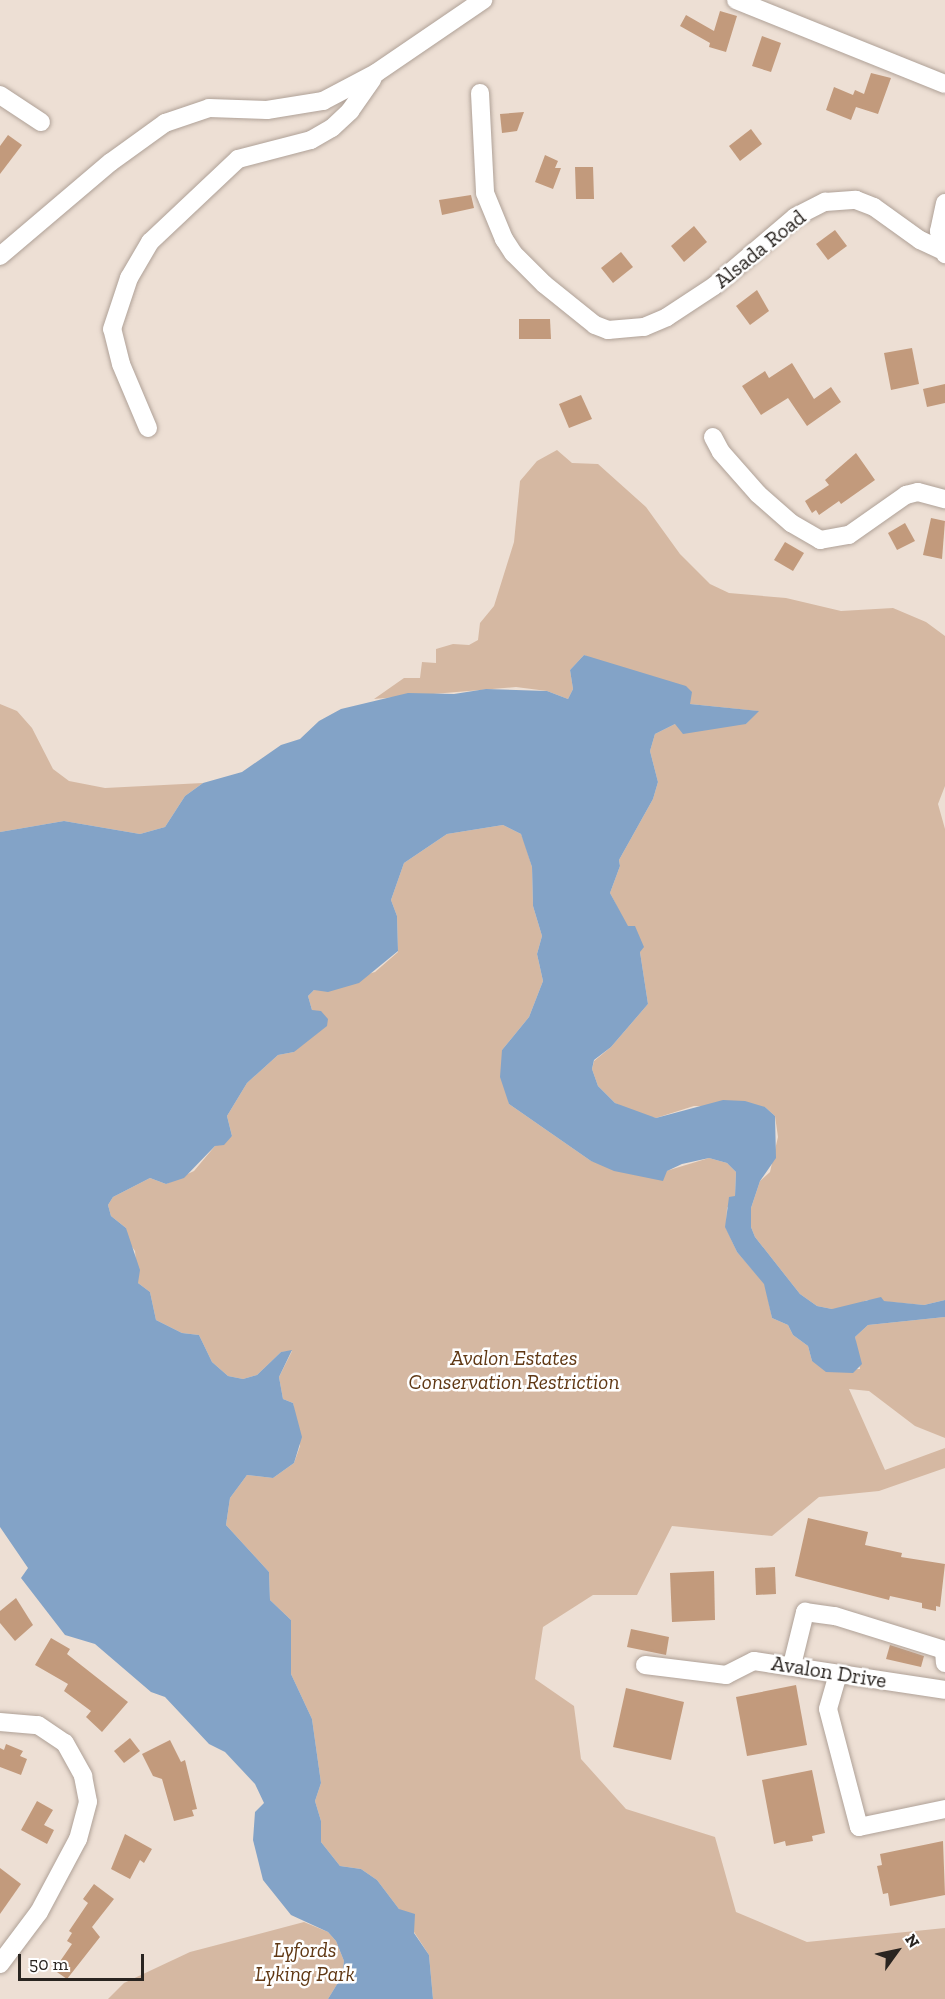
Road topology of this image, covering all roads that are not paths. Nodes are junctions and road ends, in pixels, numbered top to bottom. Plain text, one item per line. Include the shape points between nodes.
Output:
1 (483, 0) edge
2 (736, 0) edge
3 (376, 73) junction
4 (945, 84) edge
5 (480, 93) dead end
6 (0, 95) edge
7 (41, 122) dead end
8 (945, 204) edge
9 (944, 253) edge
10 (0, 256) edge
11 (148, 428) dead end
12 (713, 437) dead end
13 (945, 499) edge
14 (945, 1663) edge
15 (645, 1665) dead end
16 (792, 1665) junction
17 (838, 1674) junction
18 (945, 1690) edge
19 (0, 1722) edge
20 (945, 1809) edge
21 (0, 1964) edge

1 - 3 street
2 - 4 street
3 - 10 street via 313,104 267,110 209,108 165,123 111,162
3 - 11 street via 350,111 332,128 311,140 238,159 150,242 129,278 112,329 121,364
5 - 9 street, Alsada Road via 480,147 490,208 513,253 577,312 608,330 644,327 667,317 714,286 795,217 840,199 874,207
6 - 7 street
8 - 9 street via 939,231
12 - 13 street via 732,466 758,494 791,523 820,540 849,535 906,495 918,492
14 - 16 street via 944,1650 835,1616 805,1612
15 - 16 street, Avalon Drive via 726,1675 754,1661
16 - 17 street, Avalon Drive
17 - 18 street, Avalon Drive
17 - 20 street via 828,1709 859,1827
19 - 21 street via 38,1725 64,1743 83,1776 88,1802 78,1839 39,1912

